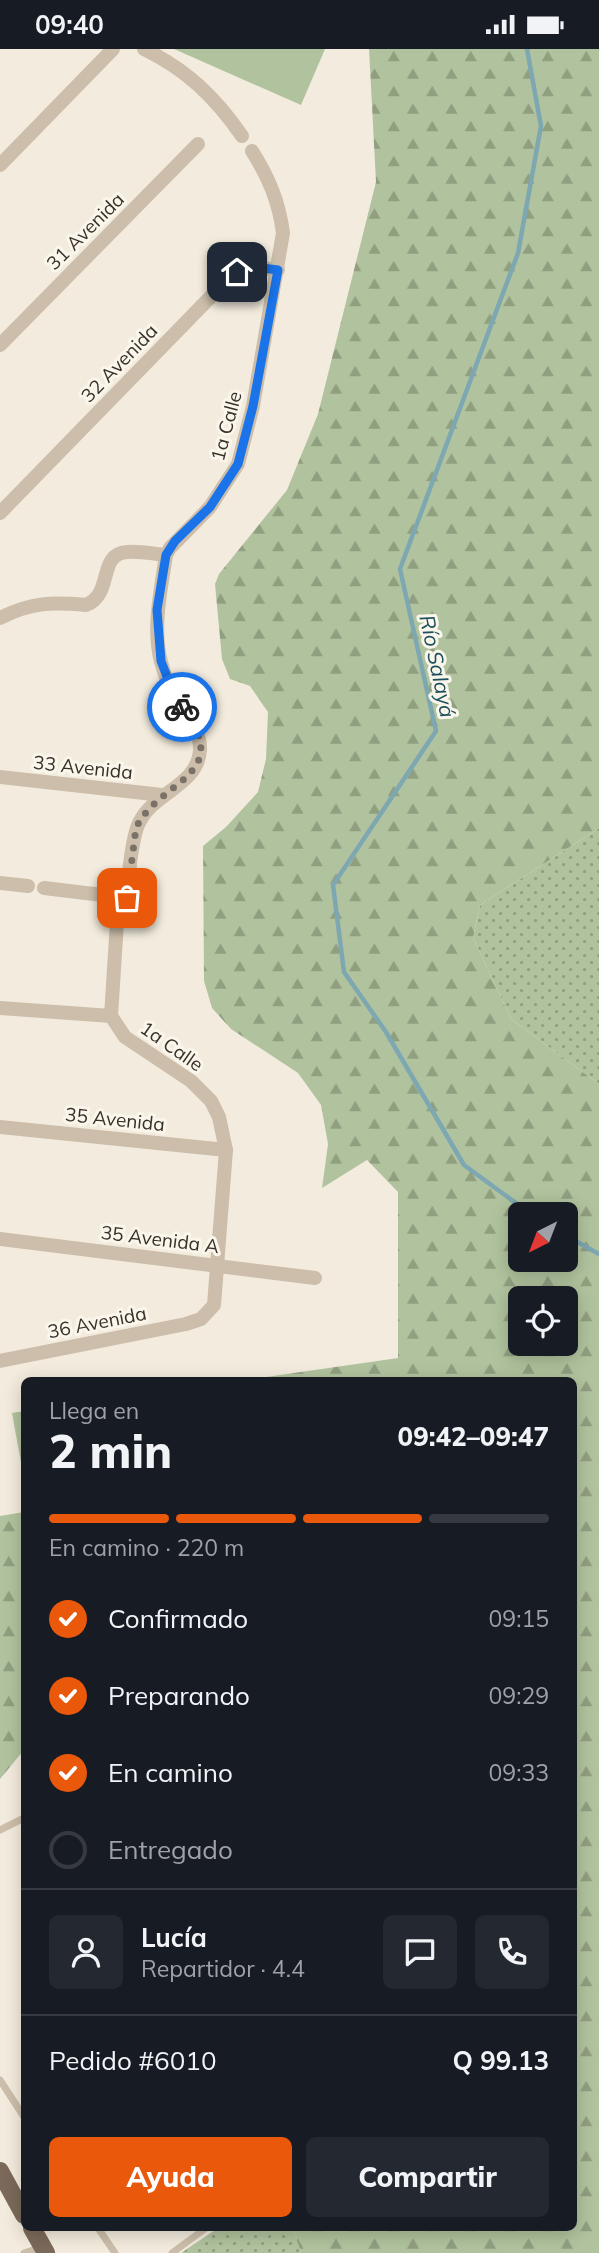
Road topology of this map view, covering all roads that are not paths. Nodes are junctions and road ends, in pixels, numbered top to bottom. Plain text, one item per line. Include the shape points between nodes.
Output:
1 (113, 49) edge
2 (144, 49) edge
3 (242, 136) dead end
4 (198, 144) dead end
5 (252, 151) dead end
6 (0, 165) edge
7 (278, 270) junction
8 (0, 345) edge
9 (0, 513) edge
10 (166, 555) junction
11 (0, 618) edge
12 (0, 777) edge
13 (162, 795) junction
14 (0, 883) edge
15 (28, 886) dead end
16 (44, 888) dead end
17 (123, 910) junction
18 (0, 1007) edge
19 (111, 1016) junction
20 (0, 1128) edge
21 (226, 1150) junction
22 (0, 1239) edge
23 (217, 1266) junction
24 (315, 1278) dead end
25 (201, 1319) joint
26 (0, 1361) edge
27 (21, 1820) edge
28 (0, 1830) edge
29 (0, 2080) edge
30 (21, 2112) edge
31 (0, 2171) edge
32 (21, 2210) edge
33 (34, 2231) edge
34 (100, 2231) edge
35 (202, 2231) edge
36 (44, 2250) edge
37 (24, 2253) edge
38 (115, 2253) edge
39 (172, 2253) edge

1 - 6 street
2 - 3 street via 199,84
4 - 8 street, 31 Avenida
5 - 7 street, 1a Calle via 268,177 279,209 283,233
7 - 9 street, 32 Avenida via 254,267 229,278
7 - 10 street, 1a Calle via 238,464 210,507
10 - 11 street via 127,552 115,556 107,567 103,590 86,605 36,604
10 - 13 street via 157,610 161,661 200,748 197,765 187,779
12 - 13 street, 33 Avenida
13 - 17 street via 136,828
14 - 15 street
16 - 17 street
17 - 19 street
18 - 19 street
19 - 21 street, 1a Calle via 125,1037 191,1081 211,1101
20 - 21 street, 35 Avenida
21 - 23 street, 1a Calle
22 - 23 street, 35 Avenida A
23 - 24 street, 35 Avenida A
23 - 25 street, 1a Calle via 214,1305
25 - 26 street, 36 Avenida
27 - 28 lane
29 - 30 lane
31 - 32 main road
33 - 36 main road
34 - 38 lane
35 - 39 lane
36 - 37 lane

